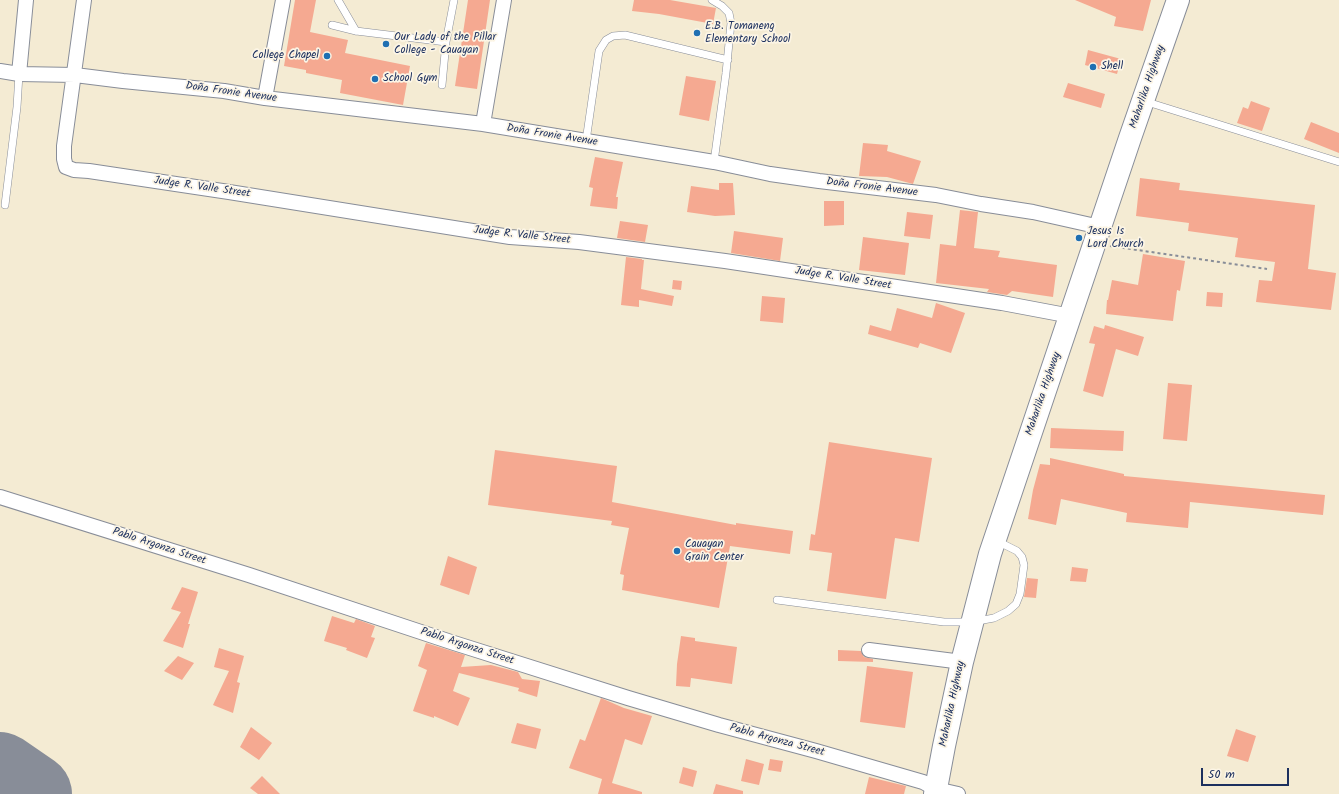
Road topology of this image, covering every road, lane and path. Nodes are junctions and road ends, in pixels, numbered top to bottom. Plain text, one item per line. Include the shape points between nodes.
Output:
1 (26, 0) edge
2 (84, 0) edge
3 (282, 0) edge
4 (338, 0) edge
5 (454, 0) edge
6 (504, 0) edge
7 (712, 0) edge
8 (1178, 0) edge
9 (332, 25) dead end
10 (356, 31) junction
11 (446, 42) junction
12 (728, 60) junction
13 (0, 71) edge
14 (19, 74) junction
15 (75, 75) junction
16 (442, 85) dead end
17 (265, 98) junction
18 (1143, 101) junction
19 (483, 124) junction
20 (586, 141) junction
21 (714, 162) junction
22 (1339, 162) edge
23 (5, 205) dead end
24 (1098, 235) junction
25 (1267, 269) dead end
26 (1071, 316) junction
27 (0, 497) edge
28 (994, 540) junction
29 (777, 600) dead end
30 (972, 622) junction
31 (869, 650) dead end
32 (962, 662) junction
33 (935, 791) edge
34 (958, 794) edge

1 - 14 street
2 - 15 street
3 - 17 street
4 - 10 lane
5 - 11 lane
6 - 19 street
7 - 12 lane via 729,13 731,23
8 - 18 highway, Maharlika Highway
9 - 10 lane
10 - 11 lane
11 - 16 lane
12 - 20 lane via 625,35 612,36 599,51
12 - 21 lane
13 - 14 street, Doña Fronie Avenue
14 - 15 street, Doña Fronie Avenue
14 - 23 lane
15 - 17 street, Doña Fronie Avenue via 224,91
15 - 26 street, Judge R. Valle Street via 64,146 66,166 74,170 510,237 579,242 724,261 1002,303
17 - 19 street, Doña Fronie Avenue
18 - 22 lane
18 - 24 highway, Maharlika Highway
19 - 20 street, Doña Fronie Avenue
20 - 21 street, Doña Fronie Avenue
21 - 24 street, Doña Fronie Avenue via 819,181 936,195 1033,212
24 - 25 path
24 - 26 highway, Maharlika Highway
26 - 28 highway, Maharlika Highway
27 - 33 street, Pablo Argonza Street via 628,698 923,782
28 - 30 highway, Maharlika Highway
28 - 30 lane via 1017,551 1022,557 1024,565 1020,594 1016,604 1008,611 994,618
29 - 30 lane via 944,622
30 - 32 highway, Maharlika Highway
31 - 32 street
32 - 33 highway, Maharlika Highway
33 - 34 street, Pablo Argonza Street

